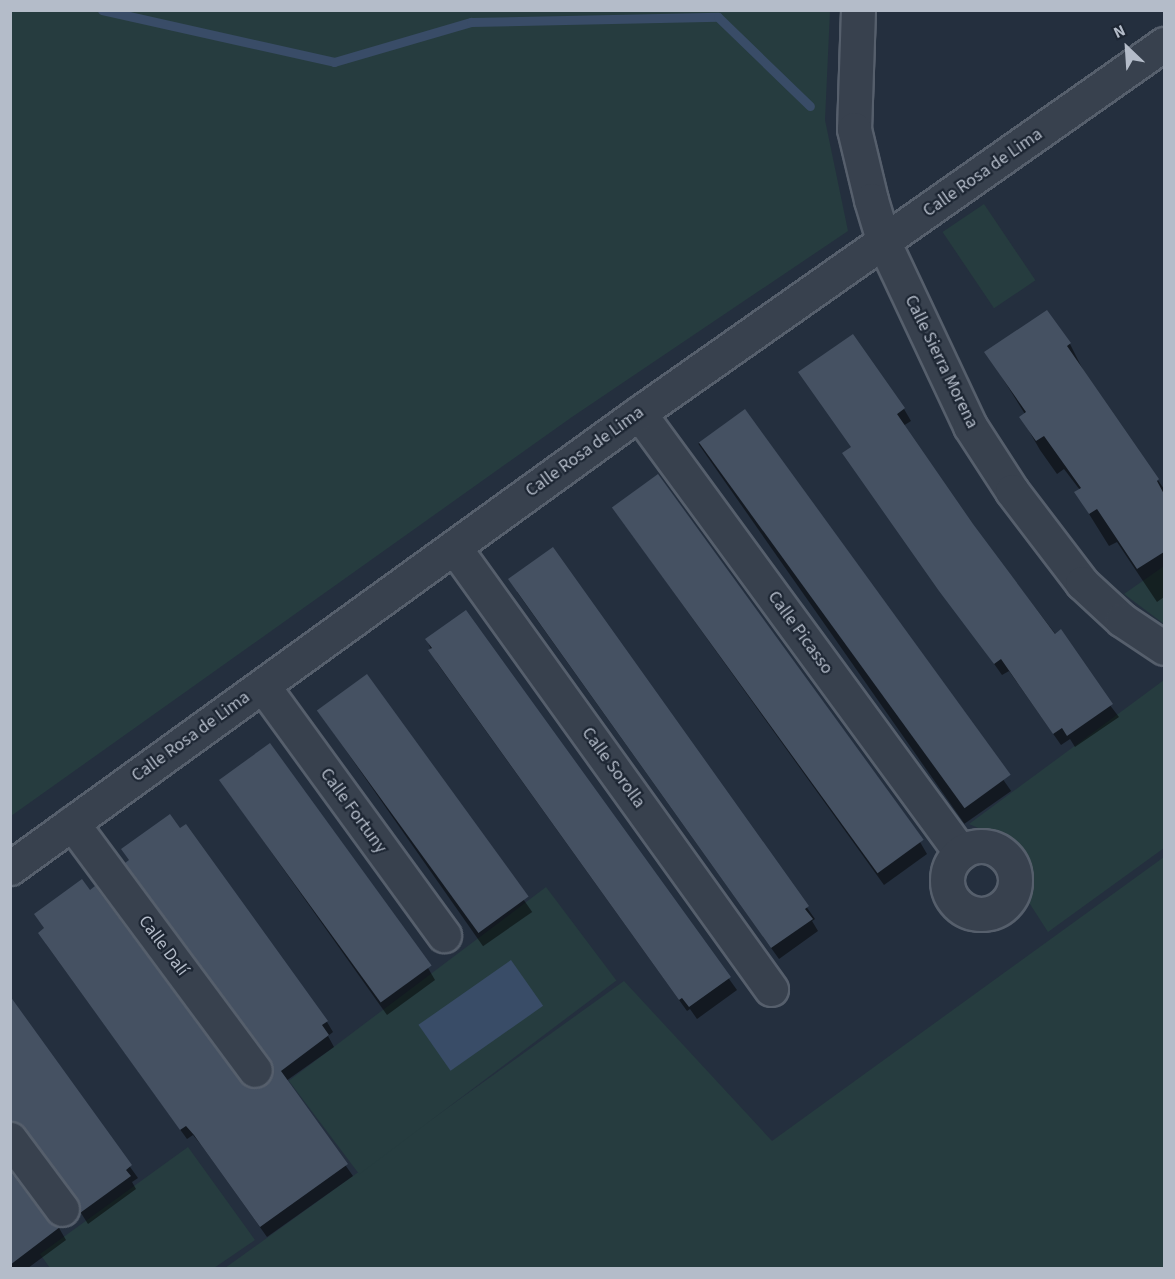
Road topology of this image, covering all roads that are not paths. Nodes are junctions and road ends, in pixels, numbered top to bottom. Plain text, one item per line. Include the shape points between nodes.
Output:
1 (858, 10) edge
2 (1164, 44) edge
3 (884, 243) junction
4 (639, 413) junction
5 (454, 547) junction
6 (1164, 648) edge
7 (262, 686) junction
8 (72, 823) junction
9 (961, 853) dead end
10 (10, 868) edge
11 (444, 935) dead end
12 (771, 989) dead end
13 (255, 1070) dead end
14 (10, 1139) edge
15 (62, 1209) dead end

1 - 3 street, Calle Sierra Morena via 854,129
2 - 3 street, Calle Rosa de Lima
3 - 4 street, Calle Rosa de Lima
3 - 6 street, Calle Sierra Morena via 970,426 1012,491 1082,583 1122,620
4 - 5 street, Calle Rosa de Lima
4 - 9 street, Calle Picasso
5 - 7 street, Calle Rosa de Lima
5 - 12 street, Calle Sorolla
7 - 8 street, Calle Rosa de Lima
7 - 11 street, Calle Fortuny
8 - 10 street, Calle Rosa de Lima
8 - 13 street, Calle Dalí
14 - 15 street

